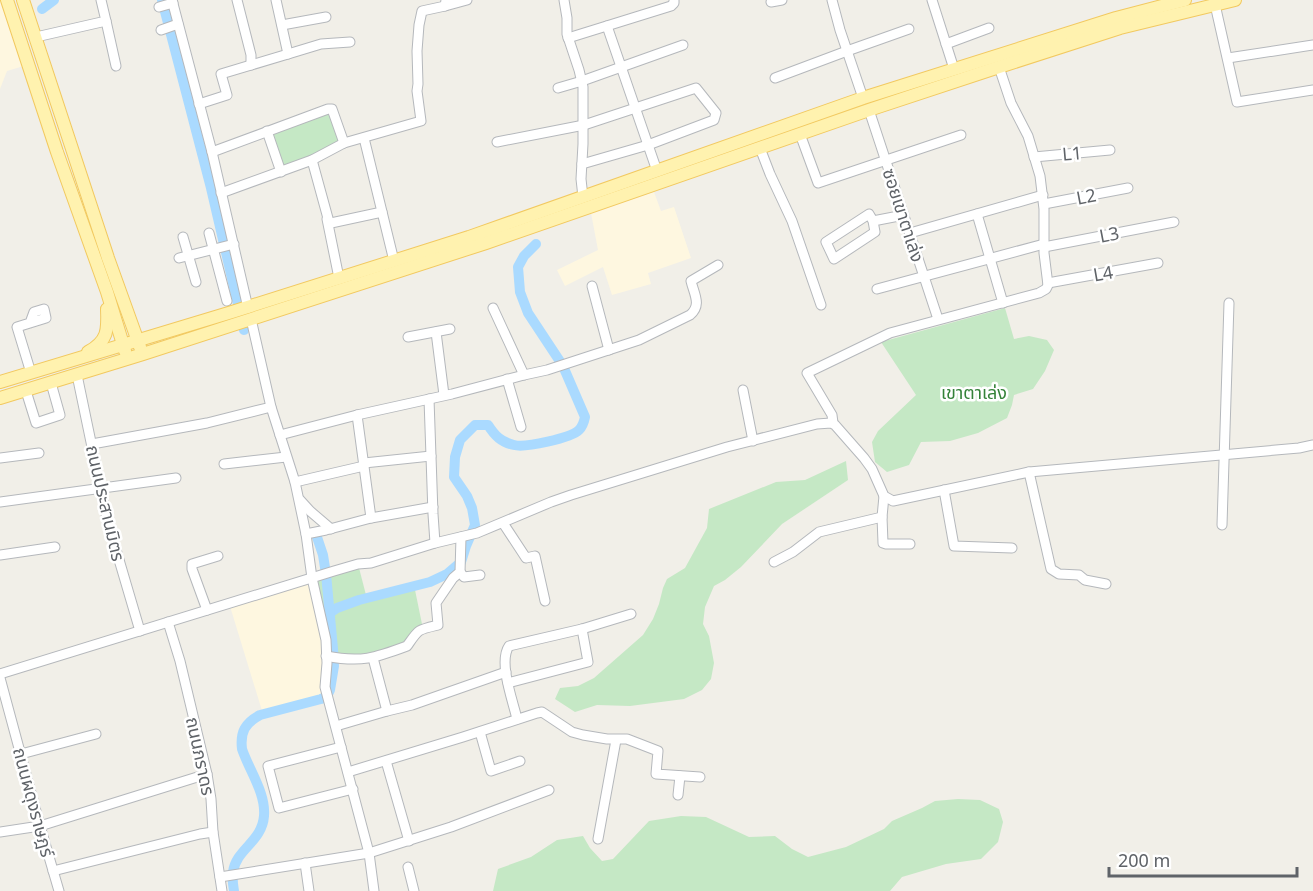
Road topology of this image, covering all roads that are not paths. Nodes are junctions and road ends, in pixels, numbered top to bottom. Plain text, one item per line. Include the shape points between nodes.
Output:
1 (7, 0) edge
2 (23, 0) edge
3 (101, 0) edge
4 (237, 0) edge
5 (276, 0) edge
6 (467, 0) edge
7 (564, 0) edge
8 (674, 0) edge
9 (782, 0) edge
10 (832, 0) edge
11 (932, 0) edge
12 (1185, 0) edge
13 (1235, 0) edge
14 (172, 1) edge
15 (771, 2) dead end
16 (1215, 2) edge
17 (446, 3) edge
18 (159, 7) dead end
19 (326, 17) dead end
20 (106, 21) junction
21 (176, 25) junction
22 (282, 26) junction
23 (607, 26) junction
24 (989, 28) dead end
25 (161, 30) dead end
26 (909, 30) dead end
27 (34, 32) junction
28 (568, 38) junction
29 (350, 42) dead end
30 (946, 44) junction
31 (683, 45) dead end
32 (1313, 45) edge
33 (847, 51) junction
34 (288, 54) junction
35 (1228, 58) junction
36 (251, 65) junction
37 (116, 66) dead end
38 (999, 67) junction
39 (621, 68) junction
40 (954, 69) junction
41 (775, 78) dead end
42 (582, 81) junction
43 (558, 88) dead end
44 (1313, 90) edge
45 (863, 98) junction
46 (199, 104) junction
47 (634, 107) junction
48 (869, 110) junction
49 (584, 125) junction
50 (267, 131) junction
51 (800, 134) junction
52 (961, 135) dead end
53 (364, 138) junction
54 (497, 142) dead end
55 (344, 143) junction
56 (648, 145) junction
57 (760, 148) junction
58 (1110, 150) dead end
59 (212, 152) junction
60 (1034, 157) junction
61 (312, 160) junction
62 (885, 160) junction
63 (582, 164) junction
64 (657, 171) junction
65 (280, 172) junction
66 (1128, 188) dead end
67 (221, 193) junction
68 (583, 197) junction
69 (1044, 200) junction
70 (382, 212) junction
71 (977, 214) junction
72 (904, 216) junction
73 (327, 219) junction
74 (873, 221) junction
75 (1174, 222) dead end
76 (209, 233) dead end
77 (910, 233) junction
78 (183, 237) dead end
79 (232, 244) junction
80 (1044, 246) junction
81 (216, 248) junction
82 (184, 257) junction
83 (990, 259) junction
84 (394, 261) junction
85 (1158, 263) dead end
86 (718, 265) dead end
87 (924, 277) junction
88 (339, 278) junction
89 (196, 282) dead end
90 (1048, 283) junction
91 (591, 286) dead end
92 (877, 289) dead end
93 (107, 292) junction
94 (1003, 303) junction
95 (1229, 303) dead end
96 (821, 305) dead end
97 (493, 308) dead end
98 (240, 313) junction
99 (939, 319) junction
100 (132, 322) junction
101 (30, 323) dead end
102 (450, 329) dead end
103 (436, 332) junction
104 (162, 334) junction
105 (408, 337) dead end
106 (138, 340) junction
107 (122, 345) junction
108 (609, 350) junction
109 (142, 354) junction
110 (127, 358) junction
111 (45, 369) junction
112 (31, 373) junction
113 (77, 375) junction
114 (524, 375) junction
115 (507, 379) junction
116 (0, 382) edge
117 (51, 382) junction
118 (744, 390) dead end
119 (26, 391) junction
120 (444, 395) junction
121 (0, 398) edge
122 (429, 399) junction
123 (272, 407) junction
124 (357, 415) junction
125 (833, 423) junction
126 (521, 427) dead end
127 (280, 435) junction
128 (753, 441) junction
129 (92, 444) junction
130 (1313, 445) edge
131 (39, 453) dead end
132 (1224, 455) junction
133 (431, 456) junction
134 (286, 457) junction
135 (0, 458) edge
136 (224, 464) dead end
137 (364, 464) junction
138 (1029, 472) junction
139 (176, 478) dead end
140 (295, 482) junction
141 (101, 489) junction
142 (944, 490) junction
143 (884, 496) junction
144 (298, 498) junction
145 (0, 501) edge
146 (433, 507) junction
147 (882, 517) junction
148 (371, 518) junction
149 (503, 523) junction
150 (1222, 525) dead end
151 (328, 529) junction
152 (309, 534) junction
153 (462, 537) junction
154 (435, 543) junction
155 (910, 544) dead end
156 (55, 547) dead end
157 (1012, 548) dead end
158 (0, 555) edge
159 (218, 556) dead end
160 (774, 562) dead end
161 (460, 570) junction
162 (480, 575) dead end
163 (312, 578) junction
164 (1106, 584) dead end
165 (545, 601) dead end
166 (207, 610) junction
167 (631, 614) dead end
168 (168, 622) junction
169 (582, 629) junction
170 (140, 631) junction
171 (334, 658) junction
172 (373, 658) junction
173 (506, 672) junction
174 (0, 676) edge
175 (508, 683) junction
176 (387, 711) junction
177 (518, 719) junction
178 (336, 726) junction
179 (480, 732) junction
180 (96, 734) dead end
181 (616, 740) junction
182 (341, 747) junction
183 (21, 754) junction
184 (386, 761) junction
185 (520, 761) dead end
186 (348, 772) junction
187 (207, 774) junction
188 (680, 776) junction
189 (700, 777) dead end
190 (353, 789) junction
191 (549, 790) dead end
192 (678, 795) dead end
193 (40, 826) junction
194 (0, 832) edge
195 (213, 832) junction
196 (598, 839) dead end
197 (409, 841) junction
198 (369, 853) junction
199 (305, 863) junction
200 (408, 867) dead end
201 (53, 871) junction
202 (224, 876) junction
203 (59, 891) edge
204 (222, 891) edge
205 (309, 891) edge
206 (374, 891) edge
207 (414, 891) edge

1 - 93 main road
2 - 27 main road
3 - 20 street
4 - 36 street
5 - 22 street
6 - 17 street
7 - 28 street
8 - 23 street via 671,6
9 - 15 street
10 - 33 street
11 - 30 street
12 - 40 main road
13 - 16 main road
14 - 18 street
14 - 21 street
16 - 35 street
16 - 38 main road
17 - 53 street via 422,10 417,51 421,122
19 - 22 street
20 - 27 street
20 - 37 street
21 - 25 street
21 - 46 street
22 - 34 street
23 - 28 street
23 - 39 street
24 - 30 street
26 - 33 street
27 - 100 main road
28 - 42 street
29 - 34 street via 321,44
30 - 40 street
31 - 39 street
32 - 35 street
33 - 41 street
33 - 45 street
34 - 36 street
35 - 44 street via 1237,102
36 - 46 street via 221,74 227,95
38 - 48 main road
38 - 60 street
39 - 42 street
39 - 47 street
40 - 45 main road
42 - 43 street
42 - 49 street
45 - 64 main road
46 - 59 street
47 - 49 street
47 - 56 street
47 - 56 street via 696,88 716,113 714,120
48 - 51 main road
48 - 62 street, ซอยเขาตาเล่ง
49 - 54 street
49 - 63 street
50 - 55 street via 332,109
50 - 59 street
50 - 65 street
51 - 57 main road
51 - 62 street via 818,183
52 - 62 street
53 - 55 street
53 - 70 street
55 - 61 street
56 - 63 street
56 - 64 street
57 - 96 street via 792,221
57 - 98 main road via 486,243
58 - 60 street, L1
59 - 67 street
60 - 69 street
61 - 65 street
61 - 73 street
62 - 72 street, ซอยเขาตาเล่ง
63 - 68 street
64 - 68 main road
65 - 67 street
66 - 69 street, L2
67 - 79 street
68 - 84 main road
69 - 71 street, L2
69 - 80 street
70 - 73 street via 331,222
70 - 84 street
71 - 77 street, L2
71 - 83 street
72 - 74 street
72 - 77 street, ซอยเขาตาเล่ง
73 - 88 street
74 - 74 street via 869,214 826,242 834,259 875,232
75 - 80 street, L3
76 - 81 street
77 - 87 street, ซอยเขาตาเล่ง
78 - 82 street
79 - 81 street
79 - 98 street
80 - 83 street, L3
80 - 90 street
81 - 82 street
81 - 98 street
82 - 89 street
83 - 87 street, L3
83 - 94 street
84 - 88 main road
85 - 90 street, L4
86 - 108 street via 691,281 697,305 694,312 639,340
87 - 92 street, L3
87 - 99 street, ซอยเขาตาเล่ง
88 - 98 main road
90 - 94 street via 1039,293
91 - 108 street
93 - 107 main road
93 - 111 main road via 108,323 103,340 91,350
94 - 99 street
95 - 132 street
97 - 114 street
98 - 104 main road
98 - 109 main road
98 - 123 street
99 - 125 street via 879,337 807,373
100 - 104 main road via 144,334
100 - 106 main road
101 - 112 street via 17,327
102 - 103 street
103 - 105 street
103 - 120 street
104 - 106 main road
106 - 107 main road
106 - 109 main road
107 - 110 main road
107 - 111 main road
108 - 114 street
109 - 110 main road
110 - 113 main road
111 - 112 main road
112 - 116 main road
113 - 117 main road
113 - 129 street, ถนนประสานมิตร
114 - 115 street
115 - 120 street
115 - 126 street
117 - 119 main road
117 - 119 street via 60,415 36,423
118 - 128 street
119 - 121 main road
120 - 122 street
122 - 124 street
122 - 133 street
123 - 127 street
123 - 129 street
124 - 127 street
124 - 137 street
125 - 128 street
125 - 143 street via 872,469
127 - 134 street
128 - 149 street via 571,495
129 - 141 street, ถนนประสานมิตร
130 - 132 street
131 - 135 street
132 - 138 street
132 - 150 street
133 - 137 street
133 - 146 street
134 - 136 street
134 - 140 street
137 - 140 street
137 - 148 street
138 - 142 street
138 - 164 street via 1051,569
139 - 141 street
140 - 144 street
141 - 145 street
141 - 170 street, ถนนประสานมิตร
142 - 143 street via 893,501
142 - 157 street via 954,546
143 - 147 street
144 - 151 street
144 - 152 street
146 - 148 street
146 - 154 street
147 - 155 street via 883,543
147 - 160 street via 819,532
148 - 151 street
149 - 153 street
149 - 165 street via 526,558 535,556
151 - 152 street
152 - 163 street
153 - 154 street
153 - 161 street
154 - 163 street
156 - 158 street
159 - 166 street via 192,564
161 - 162 street via 464,577
161 - 172 street via 436,603 438,625 415,633 407,646
163 - 166 street
163 - 171 street
166 - 168 street
167 - 169 street
168 - 170 street
168 - 187 street, ถนนภราดร
169 - 173 street via 509,646
169 - 175 street via 588,662
170 - 174 street
171 - 172 street
171 - 178 street via 325,687
172 - 176 street
173 - 175 street
173 - 176 street
174 - 183 street, ถนนผดุงราษฎร์
175 - 177 street
176 - 178 street
177 - 179 street
177 - 181 street via 542,712 572,732
178 - 182 street
179 - 184 street
179 - 185 street via 491,771
180 - 183 street
181 - 188 street via 627,739 658,751 656,774
181 - 196 street
182 - 186 street
182 - 190 street via 268,766 279,808
183 - 193 street, ถนนผดุงราษฎร์
184 - 186 street
184 - 197 street
186 - 190 street
187 - 193 street
187 - 195 street, ถนนภราดร
188 - 189 street
188 - 192 street
190 - 198 street
191 - 197 street
193 - 194 street
193 - 201 street, ถนนผดุงราษฎร์
195 - 201 street
195 - 202 street, ถนนภราดร
197 - 198 street
198 - 199 street
198 - 206 street
199 - 202 street
199 - 205 street
200 - 207 street
201 - 203 street, ถนนผดุงราษฎร์
202 - 204 street, ถนนภราดร

